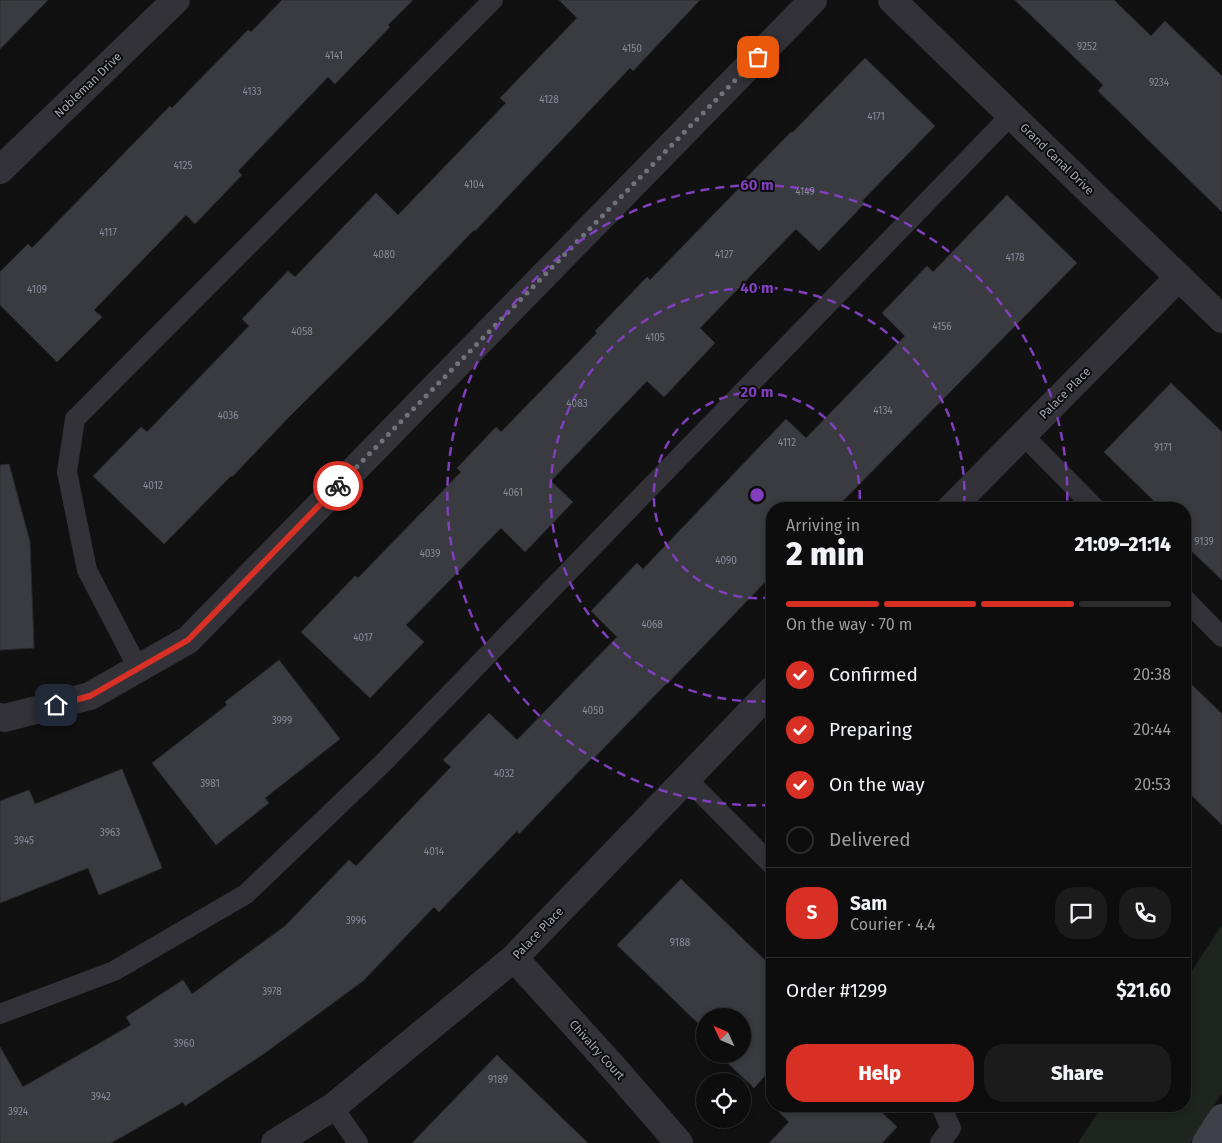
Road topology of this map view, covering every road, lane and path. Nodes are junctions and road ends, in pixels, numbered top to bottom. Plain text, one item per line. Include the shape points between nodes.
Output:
1 (176, 0) edge
2 (493, 0) edge
3 (813, 0) edge
4 (892, 0) edge
5 (1011, 115) junction
6 (0, 170) edge
7 (1179, 277) junction
8 (1222, 319) edge
9 (1023, 436) junction
10 (957, 502) edge
11 (1089, 502) edge
12 (1191, 605) edge
13 (1222, 637) edge
14 (138, 668) junction
15 (766, 696) edge
16 (0, 717) edge
17 (687, 779) junction
18 (766, 859) edge
19 (514, 958) junction
20 (0, 1014) edge
21 (333, 1107) junction
22 (944, 1112) edge
23 (1222, 1118) edge
24 (275, 1143) edge
25 (358, 1143) edge
26 (678, 1143) edge
27 (940, 1143) edge
28 (1206, 1143) edge

1 - 6 street, Nobleman Drive
2 - 14 lane via 75,419 67,472 87,570
3 - 14 street via 188,640
4 - 5 street, Grand Canal Drive
5 - 7 street, Grand Canal Drive
5 - 20 lane via 383,763 246,894 114,971
7 - 8 street, Grand Canal Drive
7 - 9 street, Palace Place
9 - 10 street, Palace Place
9 - 11 lane
12 - 13 lane
14 - 16 street via 90,696
15 - 17 street, Palace Place
17 - 18 lane
17 - 19 street, Palace Place
19 - 21 street, Palace Place
19 - 26 street, Chivalry Court
21 - 24 street, Palace Place
21 - 25 lane
22 - 27 lane via 951,1128
23 - 28 main road

